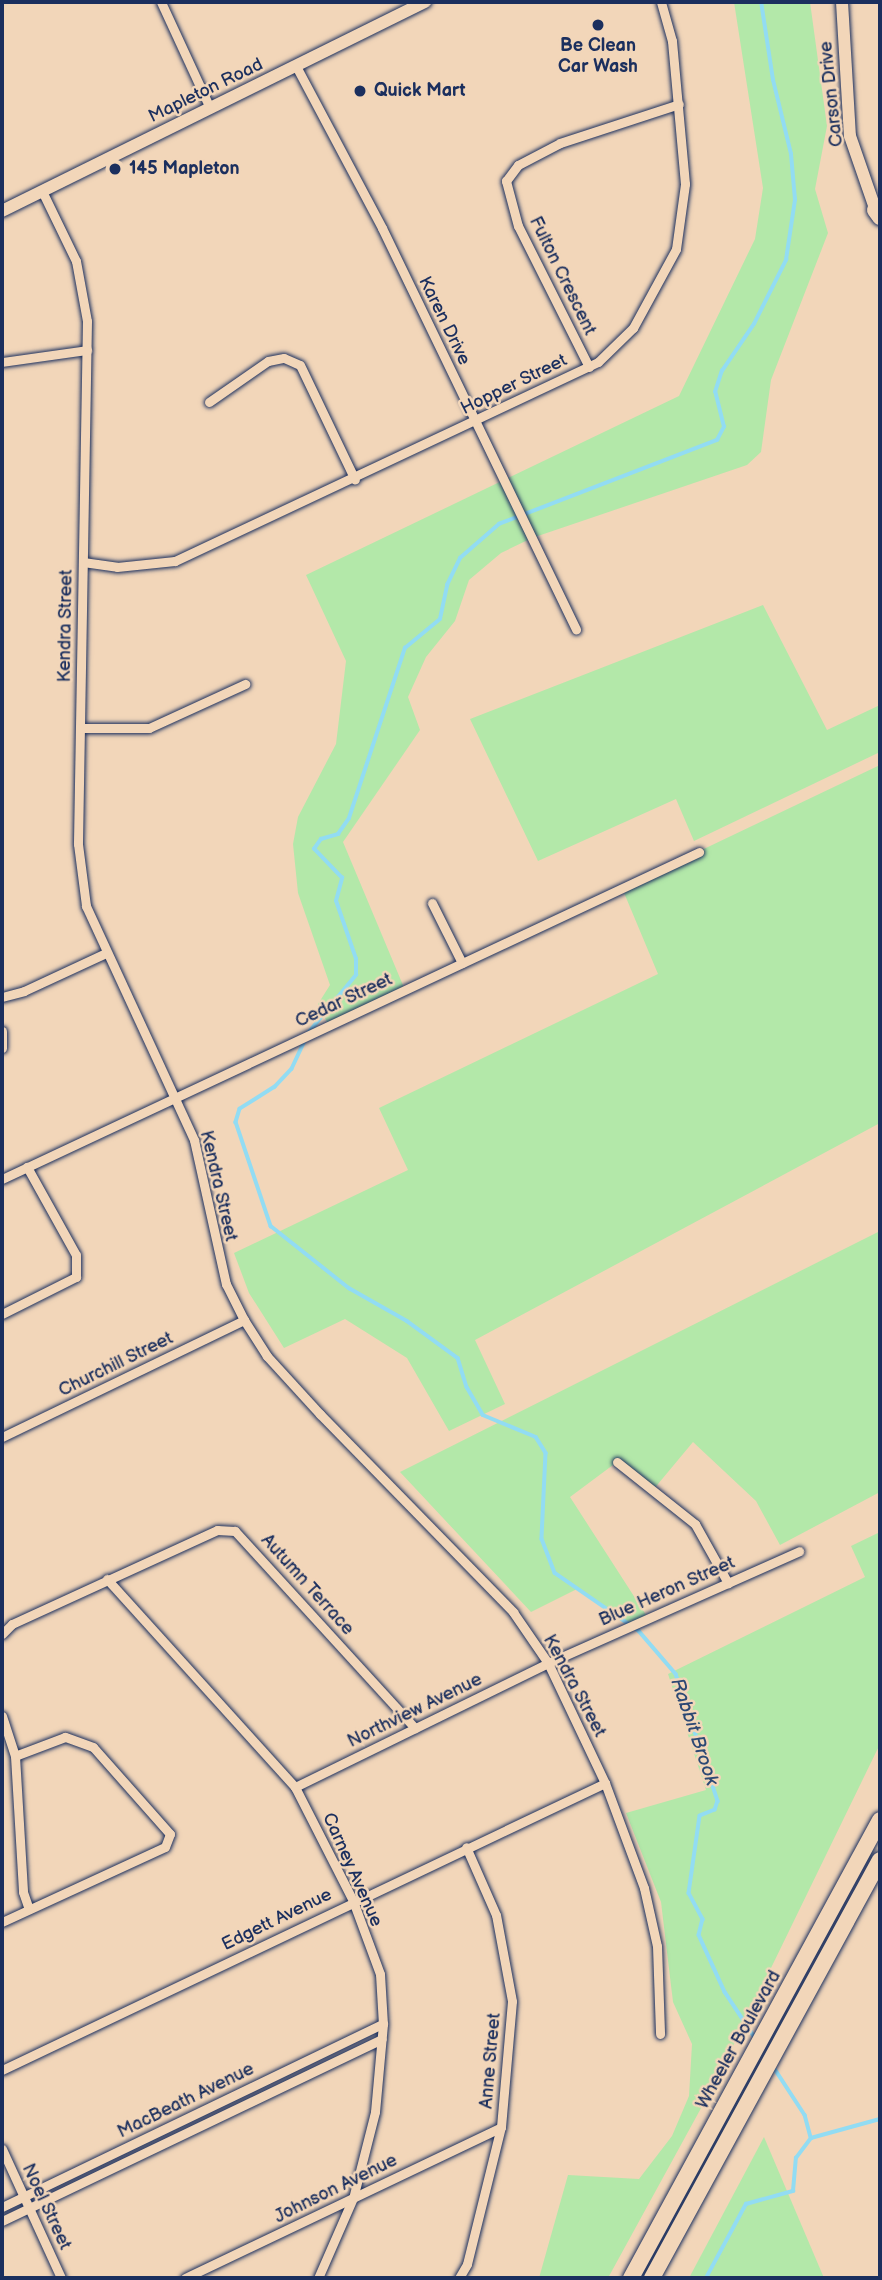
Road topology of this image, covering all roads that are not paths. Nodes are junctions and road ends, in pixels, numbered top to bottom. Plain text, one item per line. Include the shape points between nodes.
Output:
1 (161, 2) edge
2 (425, 2) edge
3 (661, 2) edge
4 (842, 2) edge
5 (296, 66) junction
6 (679, 103) junction
7 (210, 108) junction
8 (42, 191) junction
9 (2, 211) edge
10 (878, 216) edge
11 (87, 350) junction
12 (2, 362) edge
13 (589, 367) junction
14 (209, 402) dead end
15 (475, 421) junction
16 (355, 480) junction
17 (83, 562) junction
18 (576, 630) dead end
19 (245, 684) dead end
20 (80, 728) junction
21 (699, 852) dead end
22 (432, 903) dead end
23 (106, 953) junction
24 (462, 963) junction
25 (2, 997) edge
26 (2, 1031) edge
27 (2, 1048) edge
28 (175, 1098) junction
29 (27, 1167) junction
30 (2, 1180) edge
31 (2, 1314) edge
32 (244, 1320) junction
33 (2, 1437) edge
34 (617, 1462) dead end
35 (799, 1551) dead end
36 (107, 1579) junction
37 (728, 1583) junction
38 (2, 1634) edge
39 (548, 1662) junction
40 (2, 1716) edge
41 (415, 1728) junction
42 (15, 1756) junction
43 (605, 1783) junction
44 (295, 1787) junction
45 (880, 1820) edge
46 (466, 1847) junction
47 (880, 1860) edge
48 (353, 1901) junction
49 (29, 1909) junction
50 (2, 1922) edge
51 (383, 2024) junction
52 (660, 2034) dead end
53 (382, 2039) junction
54 (2, 2070) edge
55 (501, 2127) junction
56 (2, 2149) edge
57 (24, 2196) junction
58 (353, 2198) junction
59 (2, 2207) edge
60 (30, 2208) junction
61 (2, 2221) edge
62 (61, 2278) edge
63 (184, 2278) edge
64 (318, 2278) edge
65 (459, 2278) edge
66 (631, 2278) edge
67 (652, 2278) edge

1 - 7 street
2 - 5 main road, Mapleton Road
3 - 6 street, Hopper Street via 672,41
4 - 10 main road, Carson Drive via 850,136
5 - 7 main road, Mapleton Road
5 - 15 street, Karen Drive
6 - 13 street, Hopper Street via 685,184 676,250 633,328
6 - 13 street, Fulton Crescent via 560,143 518,165 506,181 518,226
7 - 8 main road, Mapleton Road
8 - 9 main road, Mapleton Road
8 - 11 street, Kendra Street via 76,261 84,294
11 - 12 street
11 - 17 street, Kendra Street
13 - 15 street, Hopper Street
14 - 16 street via 268,361 284,358 300,365
15 - 16 street, Hopper Street
15 - 18 street, Karen Drive
16 - 17 street, Hopper Street via 175,561 117,567
17 - 20 street, Kendra Street
19 - 20 street via 149,727
20 - 23 street, Kendra Street via 79,878
21 - 24 street, Cedar Street
22 - 24 street
23 - 25 street
23 - 28 street, Kendra Street
24 - 28 street, Cedar Street
26 - 27 street
28 - 29 street, Cedar Street
28 - 32 street, Kendra Street via 194,1140 226,1284
29 - 30 street, Cedar Street
29 - 31 street via 76,1255 76,1277
32 - 33 street, Churchill Street
32 - 39 street, Kendra Street via 267,1356 320,1414 513,1612
34 - 37 street via 695,1524
35 - 37 street, Blue Heron Street
36 - 38 street, Autumn Terrace via 12,1624
36 - 41 street, Autumn Terrace via 217,1530 235,1531
36 - 44 street, Carney Avenue
37 - 39 street, Blue Heron Street
39 - 41 street, Northview Avenue
39 - 43 street, Kendra Street
40 - 42 street
41 - 44 street, Northview Avenue
42 - 49 street via 23,1892
42 - 49 street via 65,1737 93,1747 170,1834 165,1847
43 - 46 street, Edgett Avenue
43 - 52 street, Kendra Street via 644,1888 657,1946
44 - 48 street, Carney Avenue
45 - 66 highway, Wheeler Boulevard
46 - 48 street, Edgett Avenue
46 - 55 street, Anne Street via 496,1915 512,2001
47 - 67 highway
48 - 51 street, Carney Avenue via 380,1974
48 - 54 street, Edgett Avenue
49 - 50 street
51 - 53 street, Carney Avenue
51 - 57 street, MacBeath Avenue
53 - 58 street, Carney Avenue via 375,2112
53 - 60 street, MacBeath Avenue
55 - 58 street, Johnson Avenue
55 - 65 street, Anne Street via 467,2264
56 - 57 street, Noel Street
57 - 59 street, MacBeath Avenue
57 - 60 street, Noel Street
58 - 63 street, Johnson Avenue
58 - 64 street, Carney Avenue
60 - 61 street, MacBeath Avenue
60 - 62 street, Noel Street

